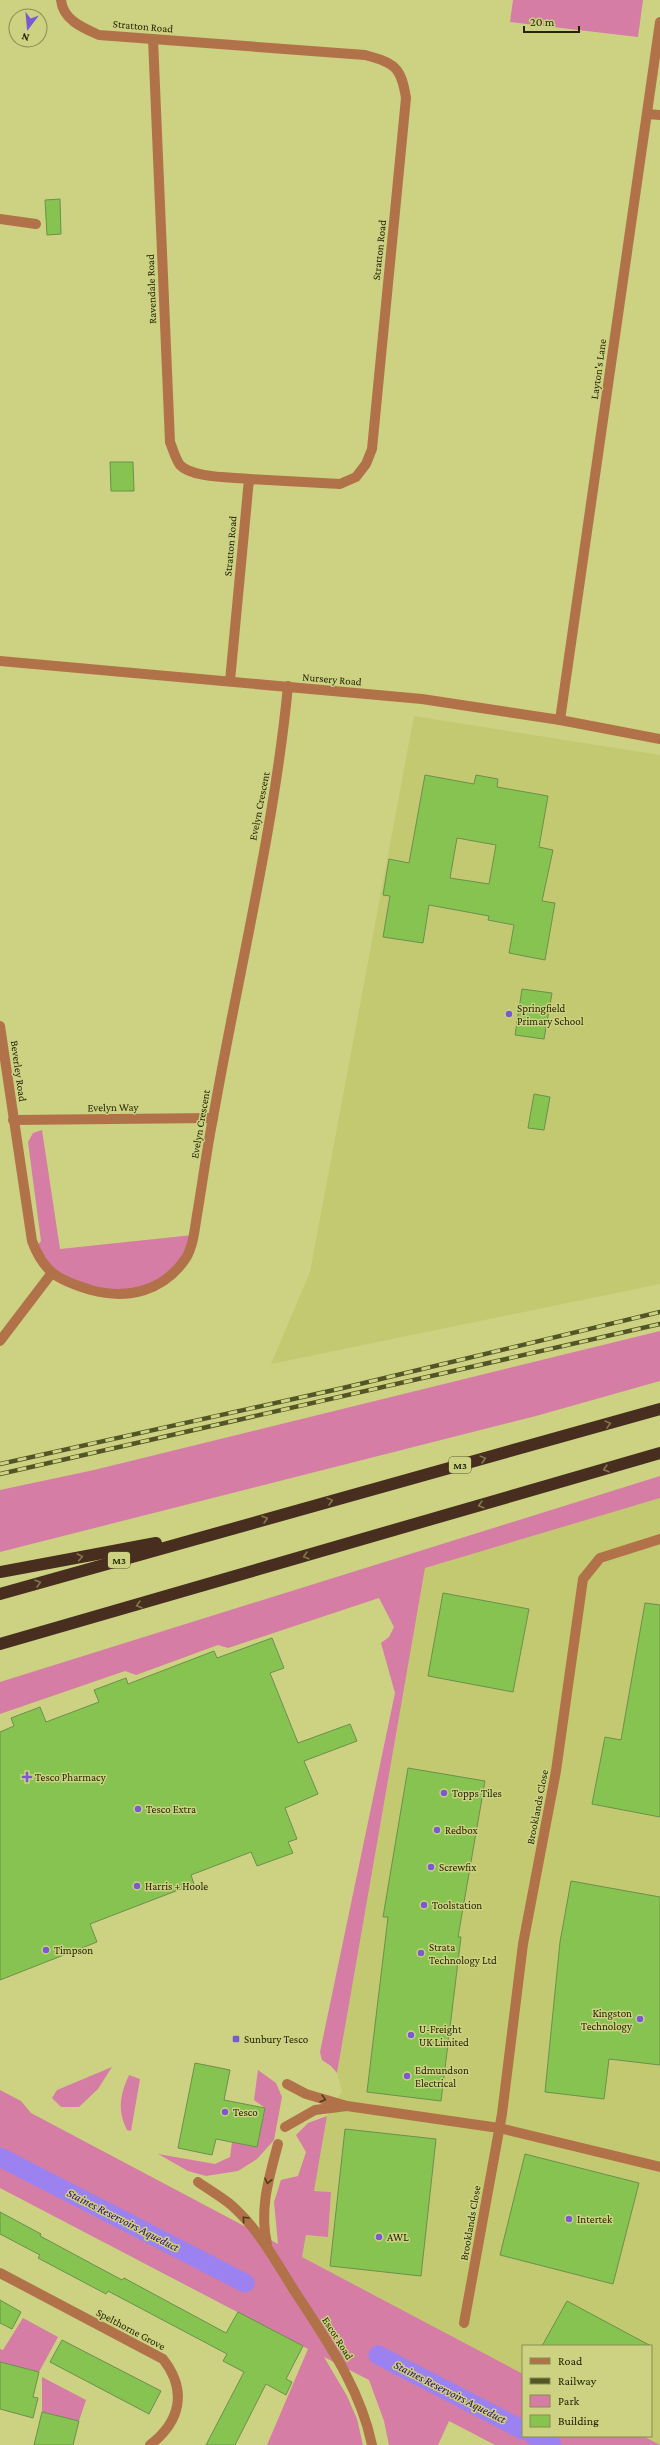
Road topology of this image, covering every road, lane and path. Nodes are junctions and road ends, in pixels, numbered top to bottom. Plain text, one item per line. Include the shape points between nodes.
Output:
1 (61, 0) edge
2 (660, 22) edge
3 (153, 39) junction
4 (646, 114) junction
5 (660, 115) edge
6 (0, 219) edge
7 (36, 224) dead end
8 (249, 479) junction
9 (0, 661) edge
10 (230, 681) junction
11 (288, 686) junction
12 (560, 720) junction
13 (660, 739) edge
14 (0, 1026) edge
15 (213, 1118) junction
16 (14, 1120) junction
17 (52, 1274) junction
18 (0, 1341) edge
19 (660, 1409) edge
20 (660, 1453) edge
21 (238, 1527) junction
22 (660, 1539) edge
23 (0, 1572) edge
24 (0, 1594) edge
25 (25, 1638) junction
26 (0, 1644) edge
27 (0, 1648) edge
28 (287, 2084) dead end
29 (347, 2106) junction
30 (285, 2127) dead end
31 (499, 2128) junction
32 (278, 2144) dead end
33 (660, 2167) edge
34 (198, 2182) dead end
35 (268, 2250) junction
36 (0, 2273) edge
37 (464, 2323) dead end
38 (150, 2445) edge
39 (372, 2445) edge

1 - 3 street, Stratton Road via 68,17 82,28 99,35
2 - 4 street, Layton's Lane
3 - 8 street, Ravendale Road via 170,442 176,458 186,470 206,475
3 - 8 street, Stratton Road via 365,55 389,62 404,84 406,98 372,449 366,464 356,476 340,484
4 - 5 street
4 - 12 street, Layton's Lane
6 - 7 street
8 - 10 street, Stratton Road
9 - 10 street, Nursery Road
10 - 11 street, Nursery Road
11 - 12 street, Nursery Road via 422,699
11 - 15 street, Evelyn Crescent via 281,754
12 - 13 street, Nursery Road
14 - 16 street, Beverley Road
15 - 16 street, Evelyn Way
15 - 17 street, Evelyn Crescent via 193,1235 187,1256 172,1276 152,1288 132,1293 110,1294
16 - 17 street, Evelyn Crescent via 32,1241 38,1257
17 - 18 street
21 -> 19 highway, M3
20 -> 25 highway
23 -> 21 highway, M3
24 -> 21 highway, M3
22 - 31 street, Brooklands Close via 600,1558 583,1578 556,1771 523,1944
25 - 26 highway
25 - 27 highway
28 -> 29 street via 306,2094
29 - 30 street via 315,2110
29 - 31 street
31 - 33 street
31 - 37 street, Brooklands Close
32 -> 35 street, Escot Road via 263,2202 263,2228
35 -> 34 street, Escot Road via 230,2204
35 - 39 street, Escot Road via 340,2362 366,2417
36 - 38 street, Spelthorne Grove via 163,2359 177,2384 178,2399 175,2417 165,2434

